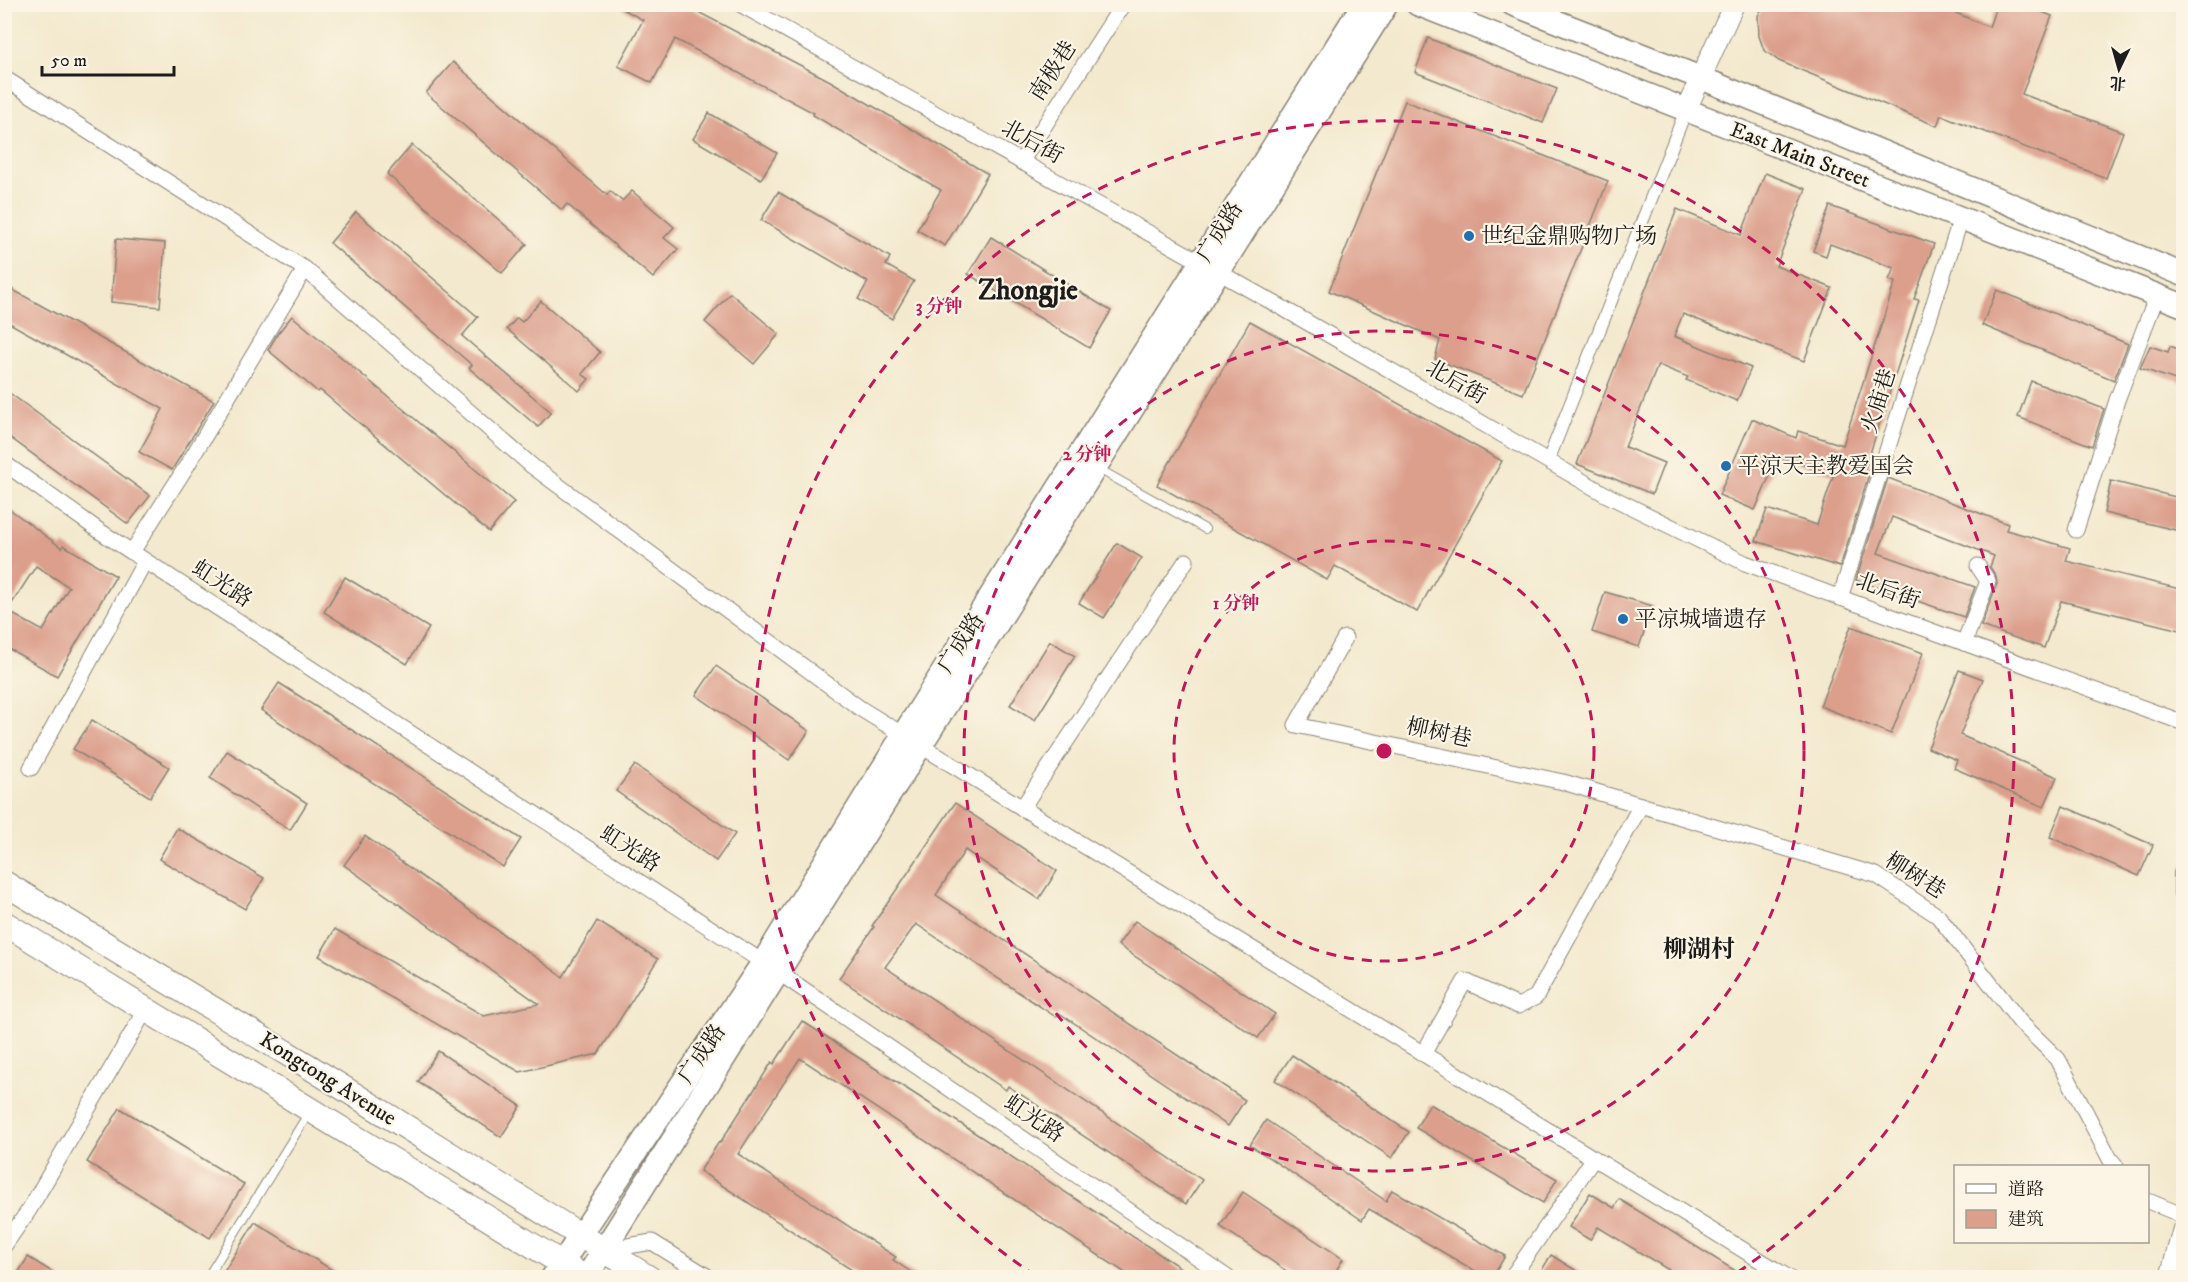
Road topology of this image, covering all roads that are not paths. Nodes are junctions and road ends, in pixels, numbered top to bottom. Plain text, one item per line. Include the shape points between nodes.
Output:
1 (740, 4) edge
2 (1123, 4) edge
3 (1363, 4) edge
4 (1387, 4) edge
5 (1417, 4) edge
6 (1512, 4) edge
7 (1734, 4) edge
8 (4, 78) edge
9 (1701, 78) junction
10 (1686, 110) junction
11 (1021, 162) junction
12 (1961, 218) junction
13 (1210, 267) junction
14 (305, 269) junction
15 (2184, 275) edge
16 (2157, 295) junction
17 (2184, 306) edge
18 (1548, 461) junction
19 (4, 463) edge
20 (1096, 467) junction
21 (1205, 530) dead end
22 (2076, 530) dead end
23 (139, 557) junction
24 (1186, 561) dead end
25 (1978, 566) dead end
26 (1840, 598) junction
27 (1345, 638) dead end
28 (1964, 643) junction
29 (2184, 723) edge
30 (912, 740) junction
31 (31, 768) dead end
32 (1641, 806) junction
33 (1022, 808) junction
34 (2184, 874) edge
35 (4, 883) edge
36 (2184, 893) edge
37 (4, 923) edge
38 (771, 967) junction
39 (146, 1009) junction
40 (1423, 1053) junction
41 (311, 1110) junction
42 (1594, 1158) junction
43 (2114, 1165) edge
44 (2149, 1201) edge
45 (2184, 1216) edge
46 (2184, 1225) edge
47 (581, 1235) junction
48 (4, 1246) edge
49 (604, 1250) junction
50 (557, 1270) edge
51 (207, 1278) edge
52 (586, 1278) edge
53 (649, 1278) edge
54 (710, 1278) edge
55 (1228, 1278) edge
56 (1511, 1278) edge
57 (1789, 1278) edge
58 (2170, 1278) edge

1 - 11 street, 北后街
2 - 11 street, 南极巷
3 - 13 main road, 广成路
4 - 13 main road, 广成路
5 - 10 main road, East Main Street
6 - 9 main road, East Main Street
7 - 9 street
8 - 14 street
9 - 10 street
9 - 15 main road, East Main Street
10 - 12 main road, East Main Street
10 - 18 street
11 - 13 street, 北后街
12 - 16 main road, East Main Street
12 - 26 street, 火庙巷
13 - 18 street, 北后街
13 - 20 main road, 广成路
13 - 30 main road, 广成路
14 - 23 street via 188,465
14 - 30 street via 532,466 861,710
16 - 17 main road, East Main Street
16 - 22 street via 2116,400
18 - 26 street, 北后街 via 1605,494 1745,563
19 - 23 street, 虹光路
20 - 21 lane
20 - 30 main road, 广成路
23 - 31 street
23 - 38 street, 虹光路
24 - 33 street
25 - 28 street via 1988,581
26 - 28 street, 北后街
27 - 32 street, 柳树巷 via 1296,725 1563,782
28 - 29 street, 北后街
30 - 33 street
30 - 38 main road, 广成路
32 - 40 street via 1536,997 1518,1006 1465,981
32 - 43 street, 柳树巷 via 1876,874 1938,916 2020,1022 2058,1059
33 - 40 street
34 - 36 street
35 - 47 main road, Kongtong Avenue
37 - 39 main road, Kongtong Avenue
38 - 47 main road, 广成路
38 - 49 main road, 广成路
38 - 55 street, 虹光路
39 - 41 main road, Kongtong Avenue
39 - 48 street
40 - 42 street
41 - 50 main road, Kongtong Avenue
41 - 51 lane
42 - 56 street
42 - 57 street
44 - 45 street
46 - 58 street
47 - 49 main road, Kongtong Avenue
47 - 50 main road, 广成路
49 - 52 main road, 广成路
49 - 53 main road, Kongtong Avenue
49 - 54 street via 652,1242
50 - 52 main road, Kongtong Avenue

